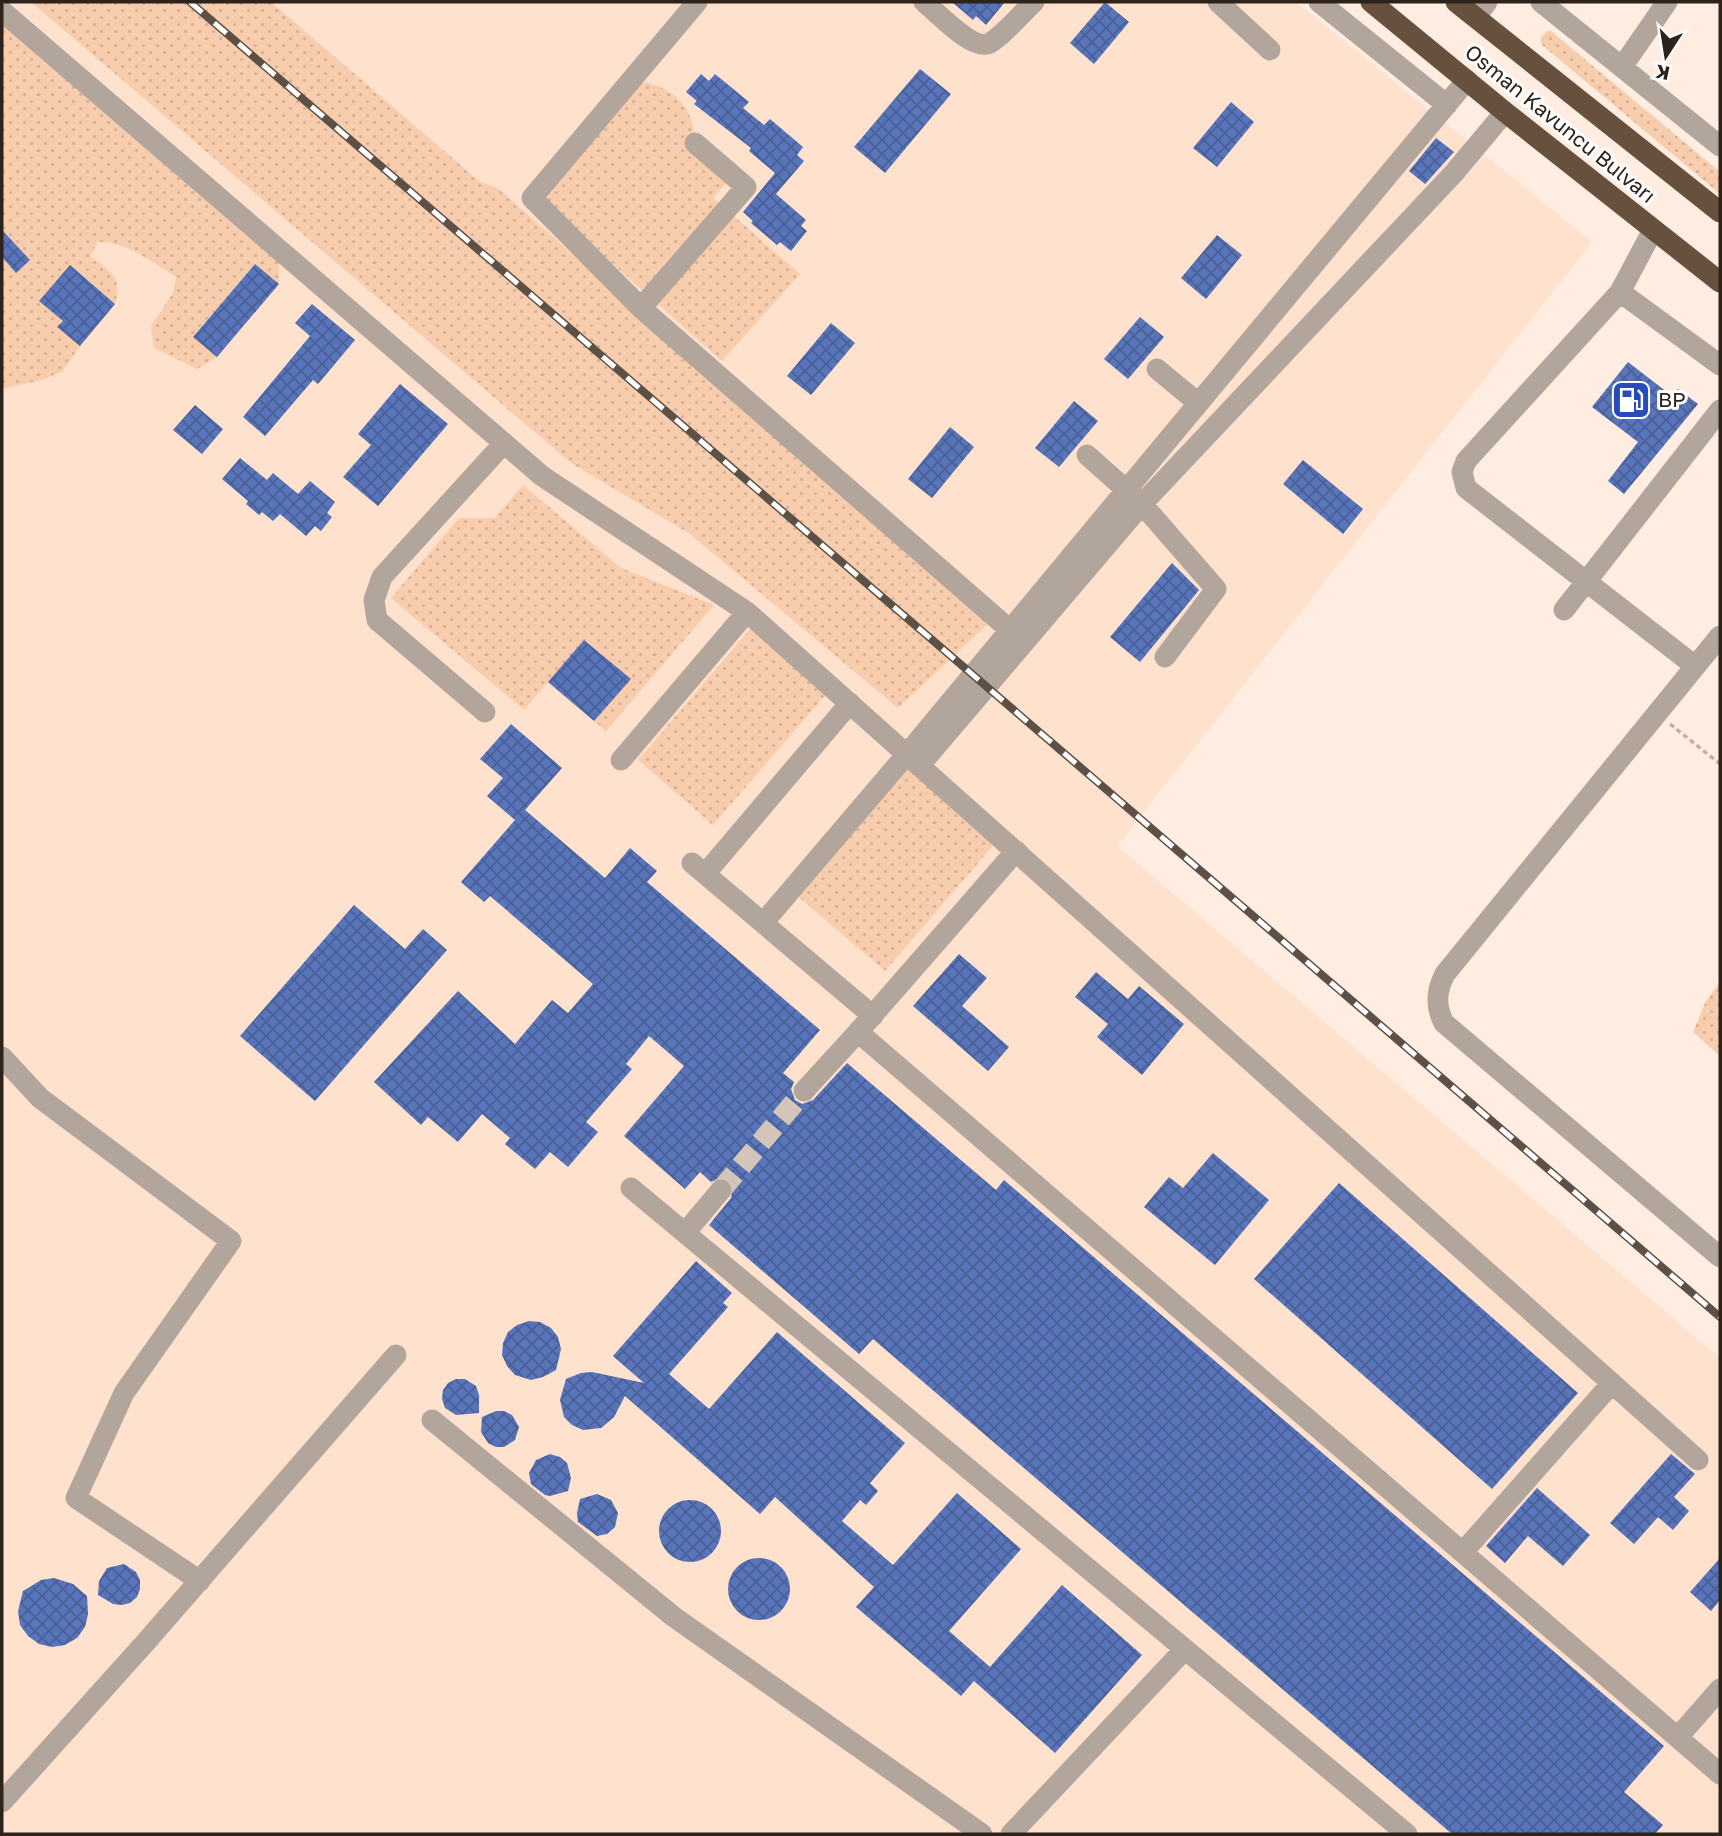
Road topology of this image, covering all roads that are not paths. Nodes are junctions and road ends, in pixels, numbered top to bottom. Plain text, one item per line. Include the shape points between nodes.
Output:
1 (697, 2) edge
2 (924, 2) edge
3 (1034, 2) edge
4 (1218, 2) edge
5 (1319, 2) edge
6 (1371, 2) edge
7 (1456, 2) edge
8 (1541, 2) edge
9 (1667, 2) edge
10 (1481, 9) edge
11 (2, 11) edge
12 (1270, 50) dead end
13 (1622, 68) junction
14 (1467, 80) junction
15 (1447, 105) junction
16 (1505, 112) junction
17 (695, 143) dead end
18 (1720, 146) edge
19 (1720, 212) edge
20 (1653, 230) junction
21 (1720, 282) edge
22 (1620, 292) junction
23 (641, 308) junction
24 (1720, 365) edge
25 (1157, 369) dead end
26 (1198, 403) junction
27 (1720, 410) edge
28 (504, 443) junction
29 (1087, 455) dead end
30 (1134, 498) junction
31 (1586, 582) junction
32 (1564, 610) dead end
33 (747, 612) junction
34 (1010, 630) junction
35 (1720, 636) edge
36 (1165, 657) dead end
37 (1695, 666) junction
38 (850, 703) junction
39 (485, 712) dead end
40 (913, 759) junction
41 (621, 760) dead end
42 (1021, 856) junction
43 (763, 923) junction
44 (873, 1016) junction
45 (858, 1032) junction
46 (2, 1057) edge
47 (804, 1091) tunnel mouth
48 (631, 1188) dead end
49 (721, 1190) tunnel mouth
50 (685, 1233) junction
51 (1720, 1257) edge
52 (396, 1355) dead end
53 (1612, 1383) junction
54 (432, 1420) dead end
55 (1698, 1460) dead end
56 (1463, 1552) junction
57 (200, 1581) junction
58 (1185, 1649) junction
59 (1720, 1689) edge
60 (1678, 1737) junction
61 (1720, 1774) edge
62 (2, 1801) edge
63 (982, 1834) edge
64 (1012, 1834) edge
65 (1407, 1834) edge

1 - 23 street via 531,198
2 - 3 street via 970,41 982,45 993,41
4 - 12 street
5 - 15 street
6 - 14 highway, Osman Kavuncu Bulvarı
7 - 10 highway, Osman Kavuncu Bulvarı
8 - 13 street
9 - 13 street
10 - 19 highway, Osman Kavuncu Bulvarı
11 - 28 street
13 - 18 street
14 - 15 street
14 - 16 highway, Osman Kavuncu Bulvarı
15 - 26 street
16 - 20 highway, Osman Kavuncu Bulvarı
16 - 30 street via 1454,173
17 - 23 street via 746,187
20 - 21 highway, Osman Kavuncu Bulvarı
20 - 22 street
22 - 24 street
22 - 31 street via 1466,461 1462,472 1466,488
23 - 34 street
25 - 26 street
26 - 30 street
27 - 31 street
28 - 33 street via 542,476
28 - 39 street via 382,577 374,600 377,620
29 - 30 street
30 - 34 street
30 - 36 street via 1216,589
30 - 40 street
31 - 32 street
31 - 37 street
33 - 38 street
33 - 41 street
34 - 40 street
35 - 37 street
37 - 51 street via 1445,974 1438,990 1438,1008 1444,1023
38 - 40 street
38 - 43 street via 699,868
40 - 42 street
40 - 43 street
42 - 44 street via 1016,851
42 - 53 street
43 - 44 street
44 - 45 street
45 - 47 street
45 - 56 street
46 - 57 street via 40,1098 231,1241 124,1393 76,1497
48 - 50 street
49 - 50 street
50 - 58 street
52 - 57 street
53 - 55 street
53 - 56 street
54 - 63 street via 674,1617
56 - 60 street
57 - 62 street
58 - 64 street
58 - 65 street
59 - 60 street
60 - 61 street

